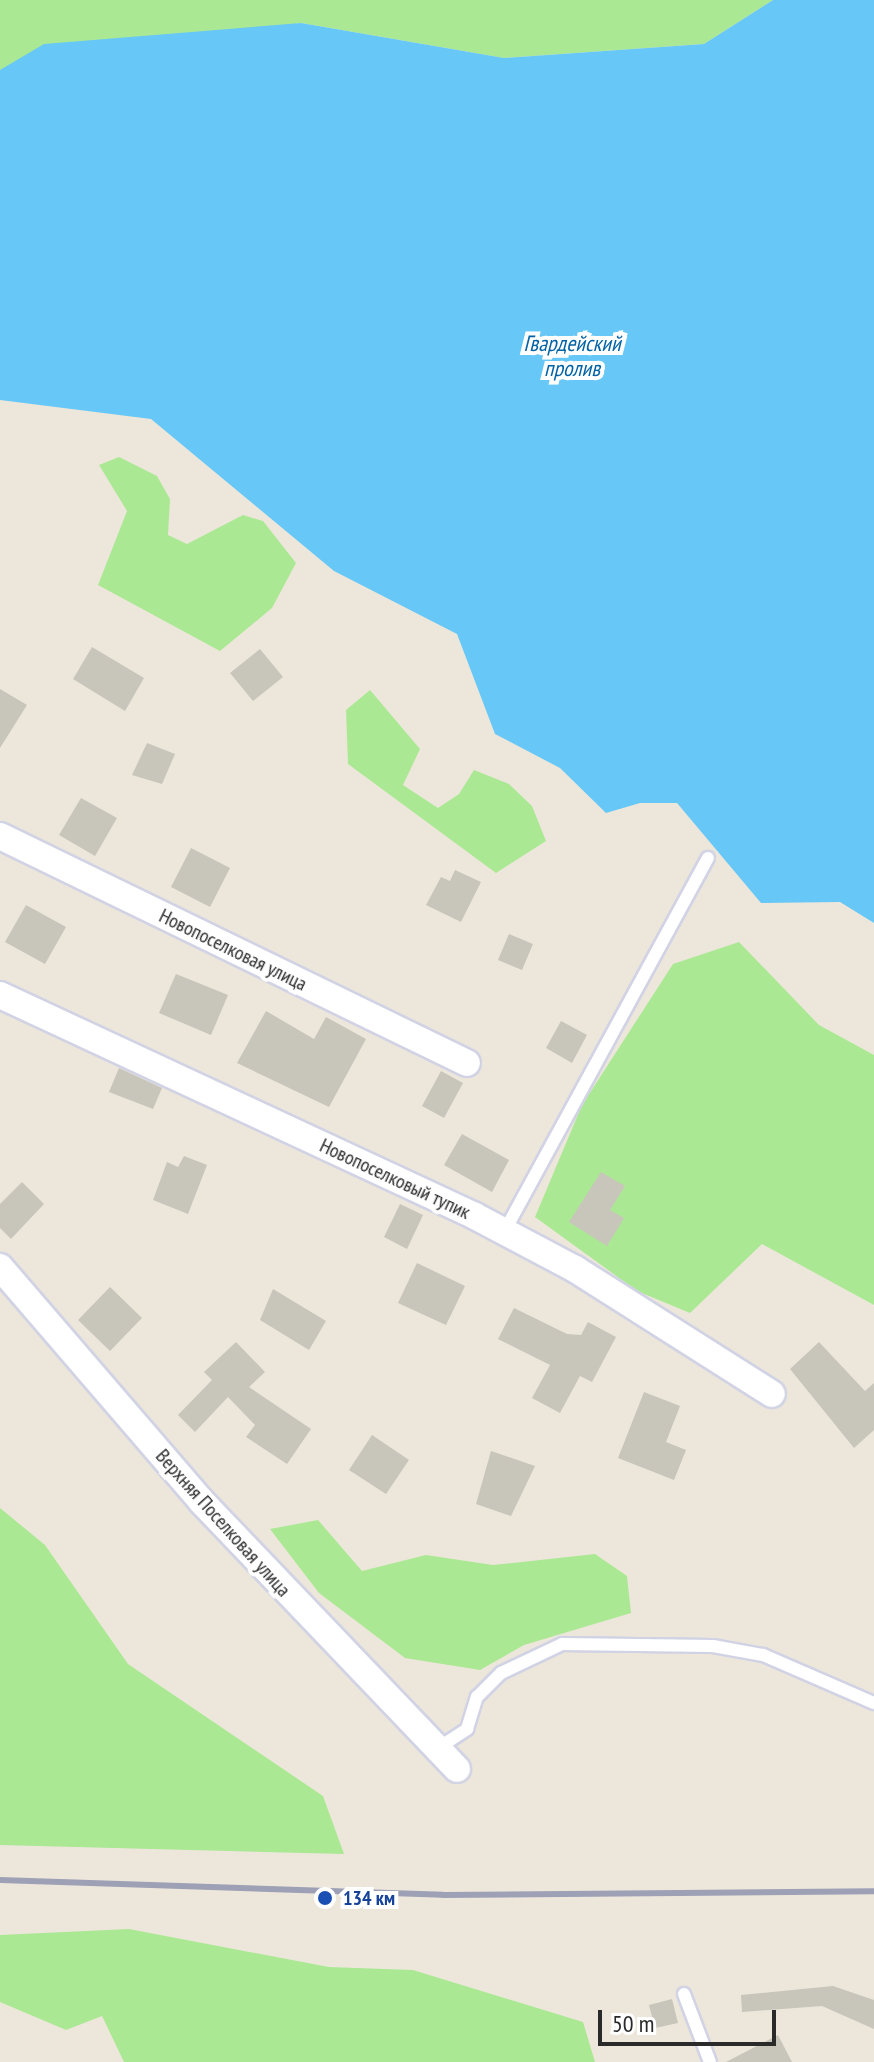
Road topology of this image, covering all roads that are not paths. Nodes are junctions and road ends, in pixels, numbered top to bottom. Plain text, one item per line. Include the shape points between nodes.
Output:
1 (0, 836) edge
2 (708, 858) dead end
3 (0, 995) edge
4 (467, 1063) dead end
5 (504, 1232) junction
6 (0, 1268) edge
7 (772, 1394) dead end
8 (874, 1703) edge
9 (438, 1748) junction
10 (457, 1769) dead end
11 (684, 1994) dead end
12 (710, 2062) edge

1 - 4 street, Новопоселковая улица
2 - 5 lane
3 - 5 street, Новопоселковый тупик
5 - 7 street, Новопоселковый тупик
6 - 9 street, Верхняя Поселковая улица via 283,1590
8 - 9 lane via 750,1653 562,1644 501,1673 477,1697 467,1729
9 - 10 street, Верхняя Поселковая улица
11 - 12 lane

